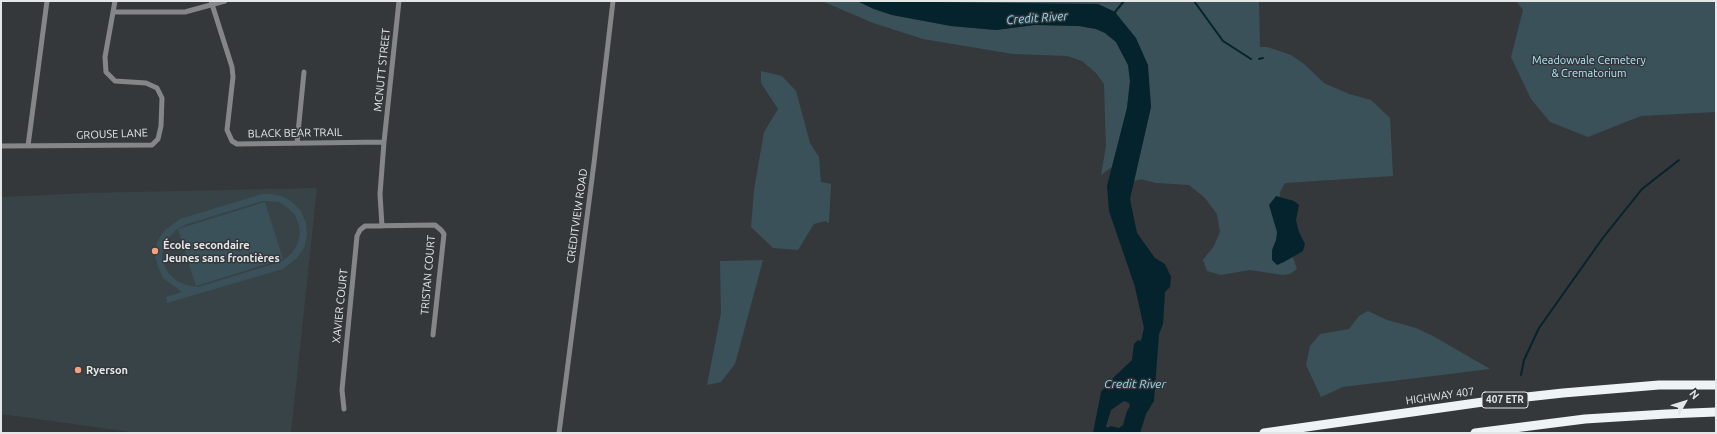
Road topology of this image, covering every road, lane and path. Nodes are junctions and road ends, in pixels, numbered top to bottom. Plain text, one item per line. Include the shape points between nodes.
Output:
1 (47, 1) edge
2 (115, 1) edge
3 (225, 1) edge
4 (400, 1) edge
5 (613, 1) edge
6 (212, 3) edge
7 (113, 12) junction
8 (304, 72) dead end
9 (384, 142) junction
10 (297, 143) junction
11 (1, 146) edge
12 (28, 146) junction
13 (382, 226) junction
14 (433, 335) dead end
15 (1716, 385) edge
16 (344, 409) dead end
17 (1716, 412) edge
18 (560, 433) edge
19 (1264, 433) edge
20 (1474, 433) edge

1 - 12 street
2 - 7 street, GROUSE LANE
3 - 6 street
4 - 9 street, MCNUTT STREET
5 - 18 street, CREDITVIEW ROAD
6 - 7 street via 186,12
6 - 10 street, BLACK BEAR TRAIL via 232,67 227,130 229,137 237,144
7 - 12 street, GROUSE LANE via 105,56 106,72 115,81 146,83 157,88 162,98 158,139 152,145
8 - 10 street
9 - 10 street, BLACK BEAR TRAIL
9 - 13 street, MCNUTT STREET via 380,194
11 - 12 street, GROUSE LANE
13 - 14 street, TRISTAN COURT via 435,225 444,234
13 - 16 street, XAVIER COURT via 365,226 357,236 342,390
15 - 19 highway, HIGHWAY 407 / 407 ETR via 1659,385 1563,393
17 - 20 highway via 1585,419

